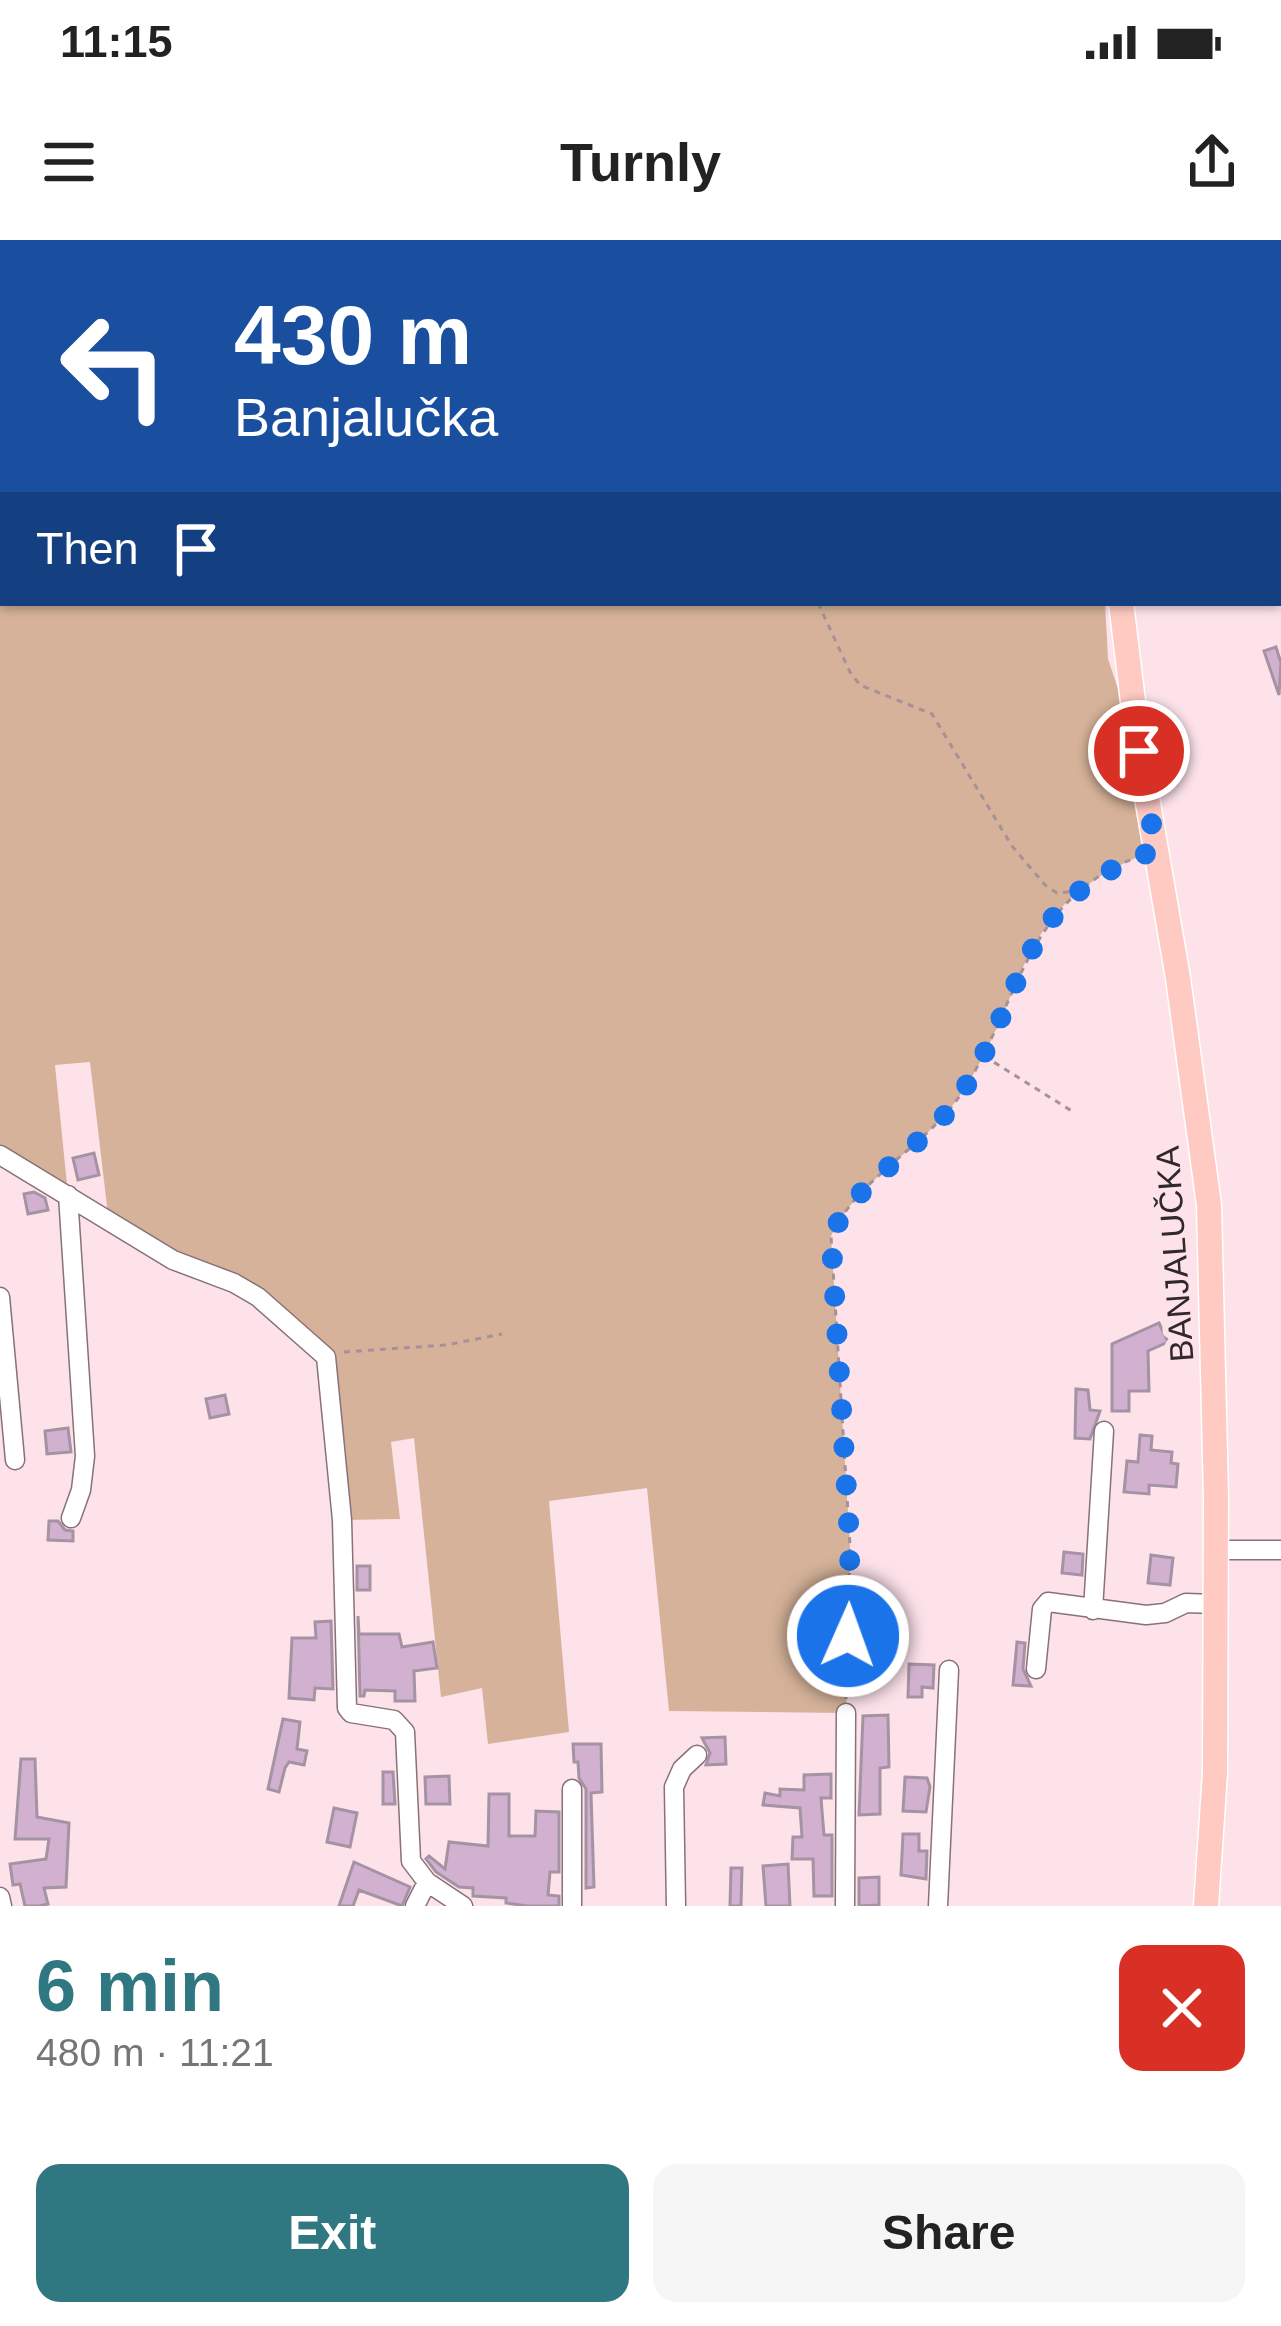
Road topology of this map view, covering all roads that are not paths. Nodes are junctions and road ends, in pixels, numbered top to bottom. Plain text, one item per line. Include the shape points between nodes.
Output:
1 (1121, 606) edge
2 (0, 1155) edge
3 (68, 1195) junction
4 (0, 1298) edge
5 (1104, 1431) dead end
6 (15, 1460) dead end
7 (71, 1519) dead end
8 (1216, 1550) junction
9 (1281, 1550) edge
10 (1214, 1604) junction
11 (1093, 1610) junction
12 (1036, 1669) dead end
13 (949, 1670) dead end
14 (846, 1713) road end
15 (697, 1755) dead end
16 (572, 1789) dead end
17 (427, 1882) junction
18 (0, 1897) edge
19 (2, 1906) edge
20 (415, 1906) edge
21 (463, 1906) edge
22 (572, 1906) edge
23 (676, 1906) edge
24 (845, 1906) edge
25 (938, 1906) edge
26 (1206, 1906) edge

1 - 8 main road, BANJALUČKA via 1209,1204
2 - 3 street
3 - 7 street via 85,1456
3 - 17 street via 173,1260 258,1297 324,1354 342,1520 345,1701 351,1713 394,1720 405,1732 411,1861
4 - 6 street
5 - 11 street
8 - 9 street
8 - 10 main road, BANJALUČKA
10 - 11 street via 1146,1615
10 - 26 main road, BANJALUČKA
11 - 12 street via 1043,1604
13 - 25 street
14 - 24 street
15 - 23 street via 674,1787
16 - 22 street
17 - 20 street
17 - 21 street
18 - 19 street

